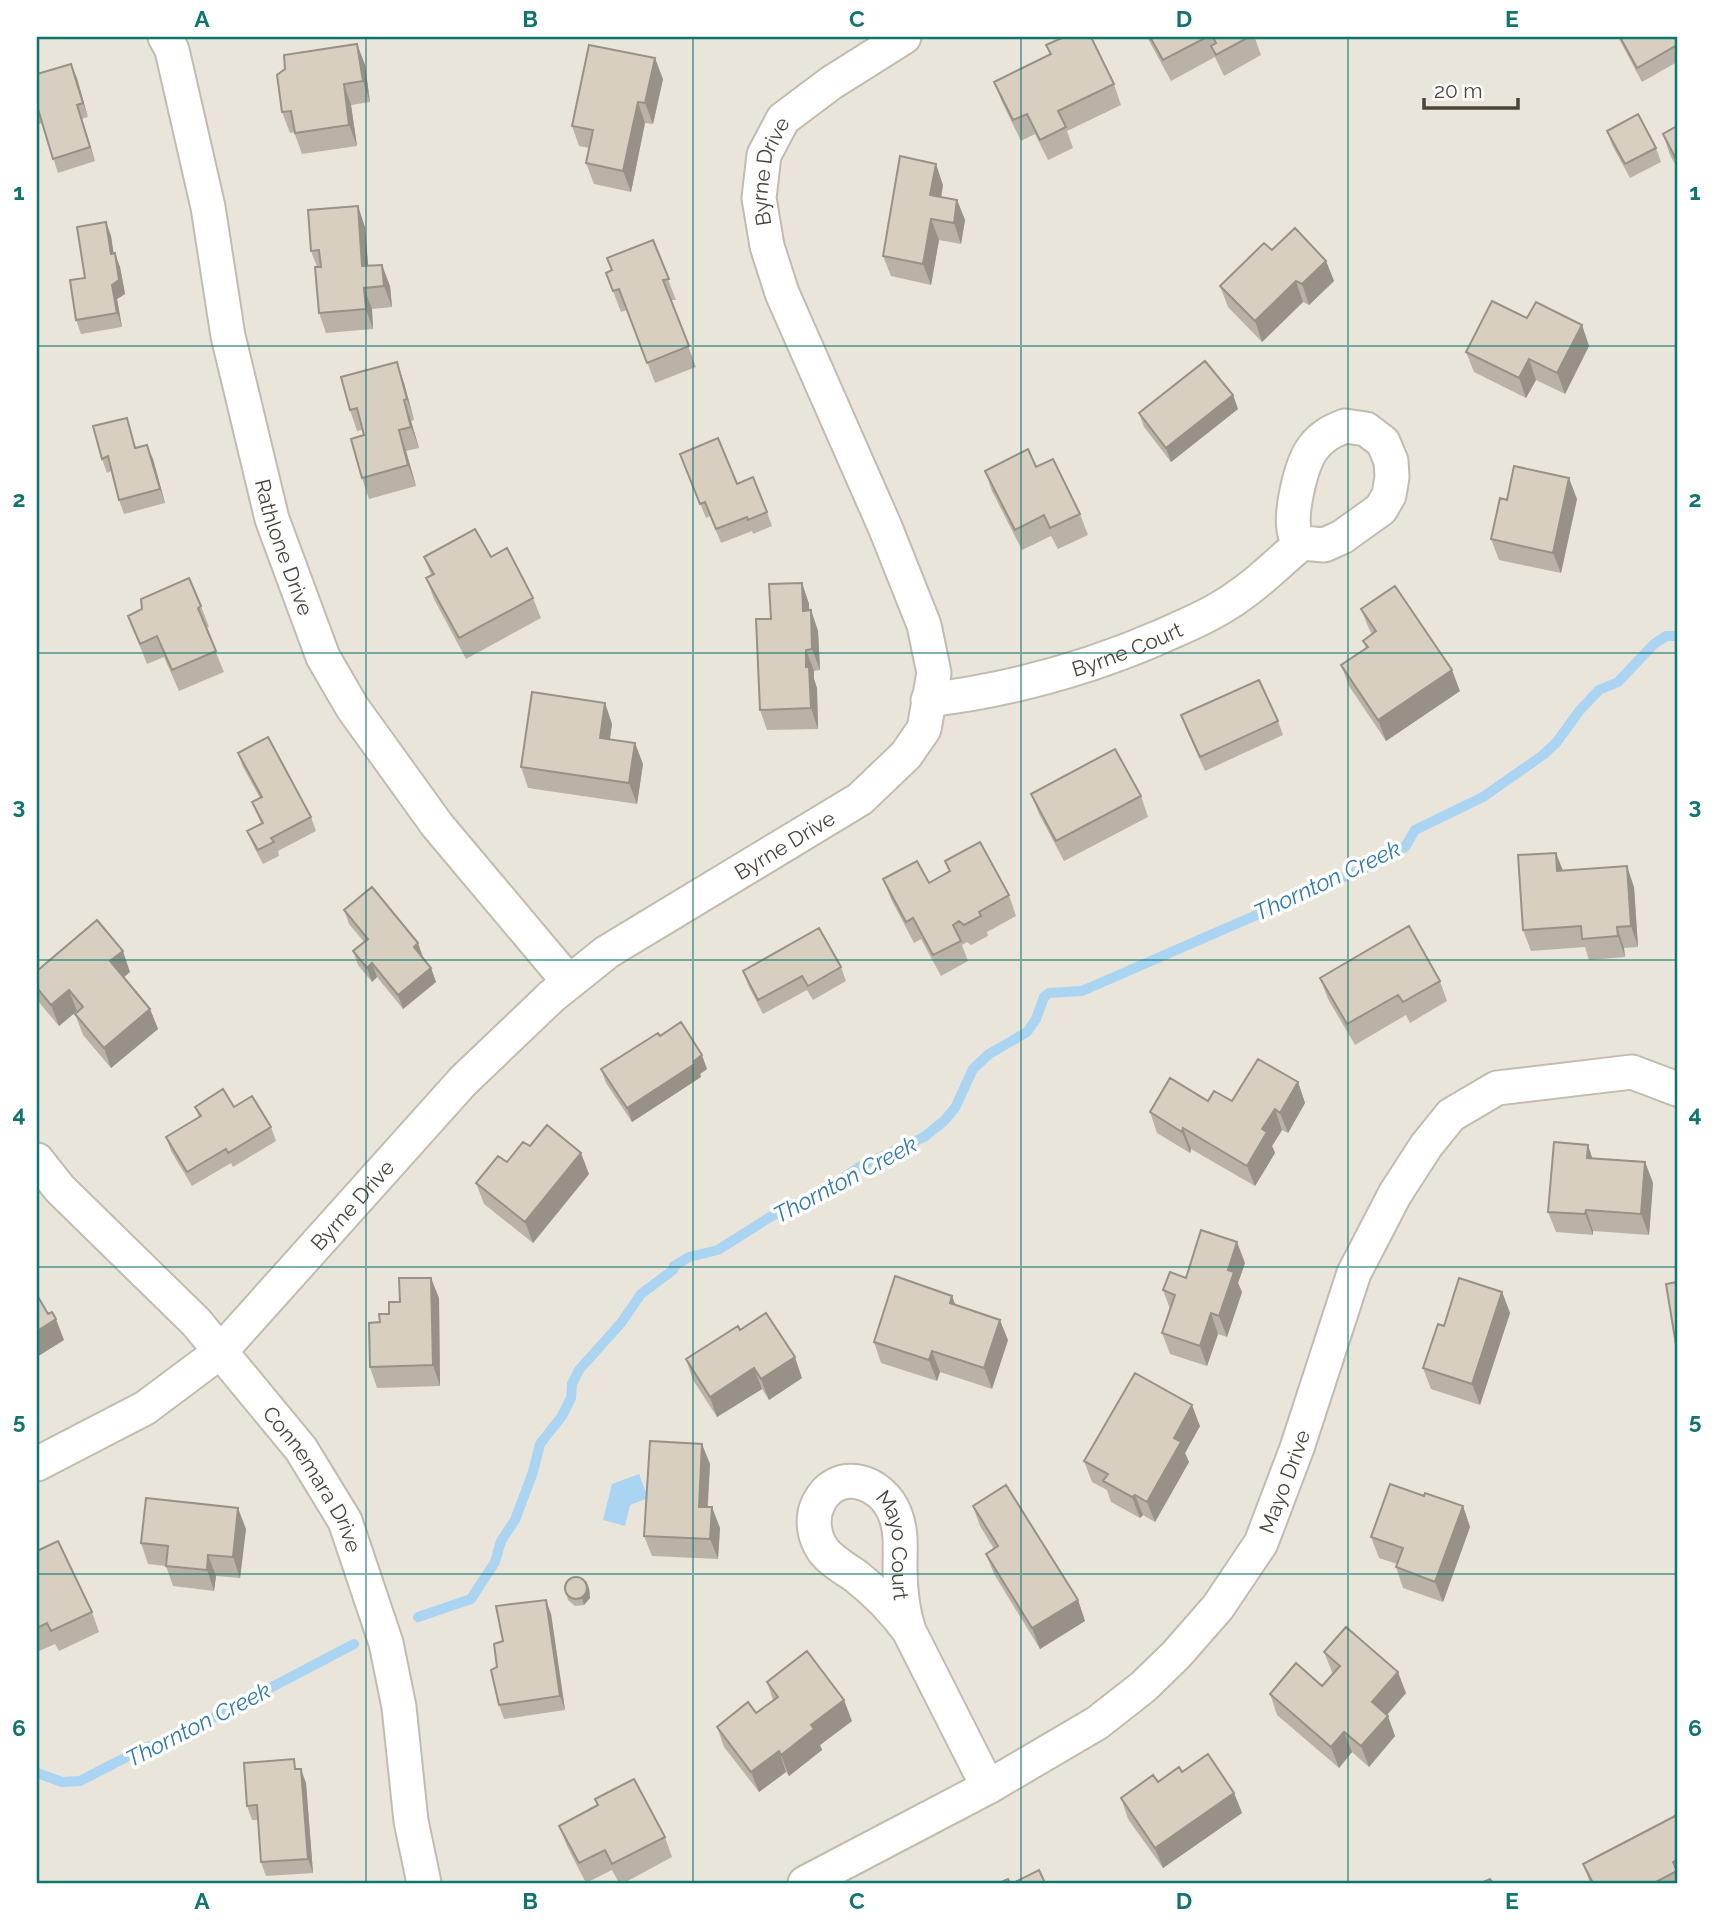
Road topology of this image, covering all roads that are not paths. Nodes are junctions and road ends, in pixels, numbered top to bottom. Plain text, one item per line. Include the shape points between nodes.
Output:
1 (165, 37) edge
2 (904, 37) edge
3 (1302, 543) dead end
4 (928, 700) junction
5 (569, 982) junction
6 (1677, 1090) edge
7 (37, 1160) edge
8 (220, 1352) junction
9 (37, 1464) edge
10 (909, 1631) dead end
11 (988, 1787) junction
12 (424, 1883) edge
13 (805, 1883) edge

1 - 5 street, Rathlone Drive via 172,50 208,207 228,336 272,520 323,657 352,707 437,824
2 - 4 street, Byrne Drive via 783,119 764,155 759,198 767,246 782,293 924,625 934,673
3 - 4 street, Byrne Court via 1240,596 1193,623 1125,652 1035,682
4 - 5 street, Byrne Drive via 924,729 906,755 860,799 607,952
5 - 8 street, Byrne Drive via 463,1081
6 - 11 street, Mayo Drive via 1632,1072 1497,1088 1451,1115 1395,1194 1354,1273 1261,1543 1218,1607 1134,1694 1067,1742
7 - 8 street, Connemara Drive
8 - 9 street, Byrne Drive via 145,1408
8 - 12 street, Connemara Drive via 301,1449 345,1521 386,1643
10 - 11 street, Mayo Court
11 - 13 street, Mayo Drive

